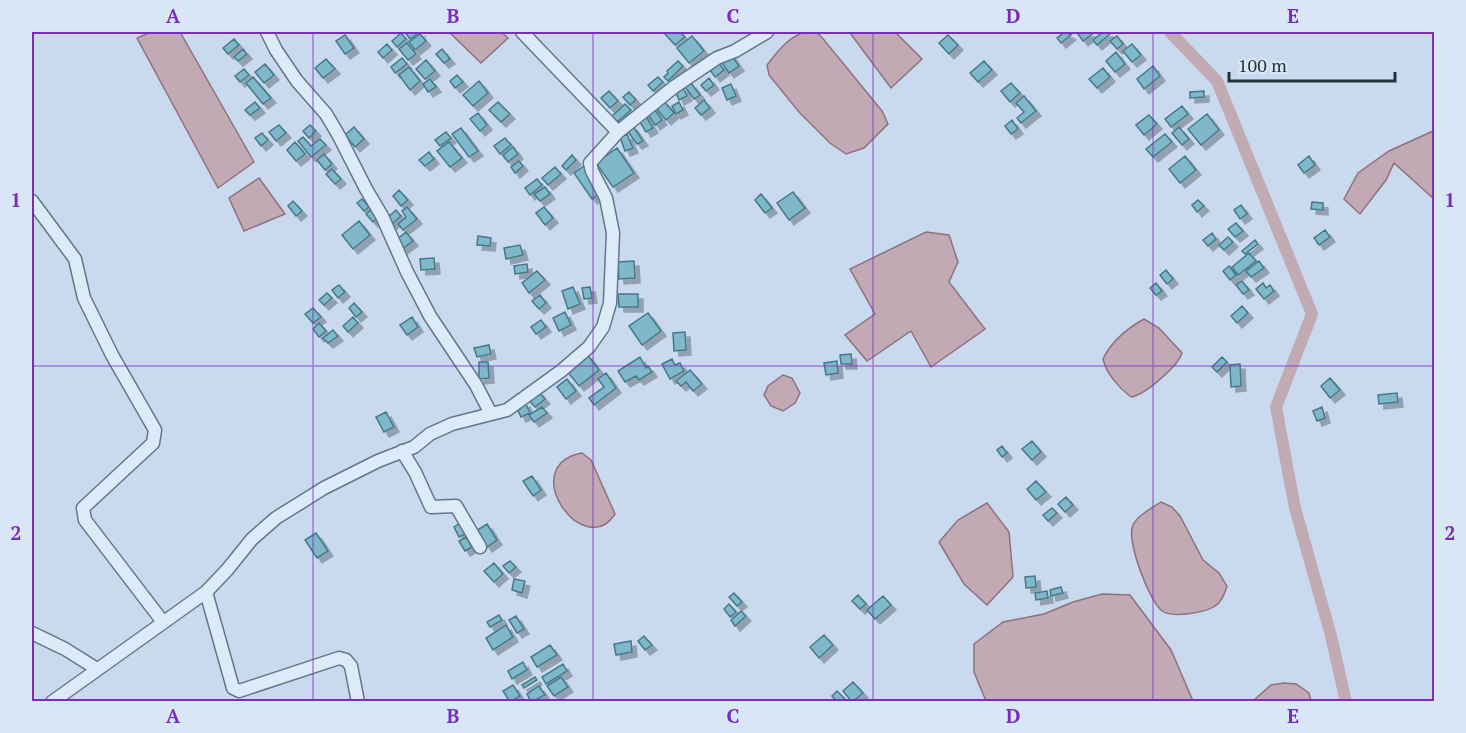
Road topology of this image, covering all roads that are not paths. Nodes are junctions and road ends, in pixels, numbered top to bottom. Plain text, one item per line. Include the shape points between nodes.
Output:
1 (267, 32) edge
2 (522, 32) edge
3 (767, 32) edge
4 (618, 132) junction
5 (32, 201) edge
6 (491, 414) junction
7 (402, 451) junction
8 (480, 548) dead end
9 (206, 591) junction
10 (163, 622) junction
11 (32, 633) edge
12 (97, 669) junction
13 (52, 702) edge
14 (358, 702) edge

1 - 6 street via 297,81 326,114 339,136 426,307
2 - 4 street
3 - 4 street via 700,68
4 - 6 street via 590,166 606,198 613,233 610,303 603,327 561,371 507,410
5 - 10 street via 75,259 84,298 155,430 153,442 83,508 85,520
6 - 7 street via 452,424
7 - 8 street via 431,507 456,506
7 - 9 street via 324,488 276,518
9 - 10 street
9 - 14 street via 233,688 239,691 339,658 351,666
10 - 12 street
11 - 12 street
12 - 13 street

